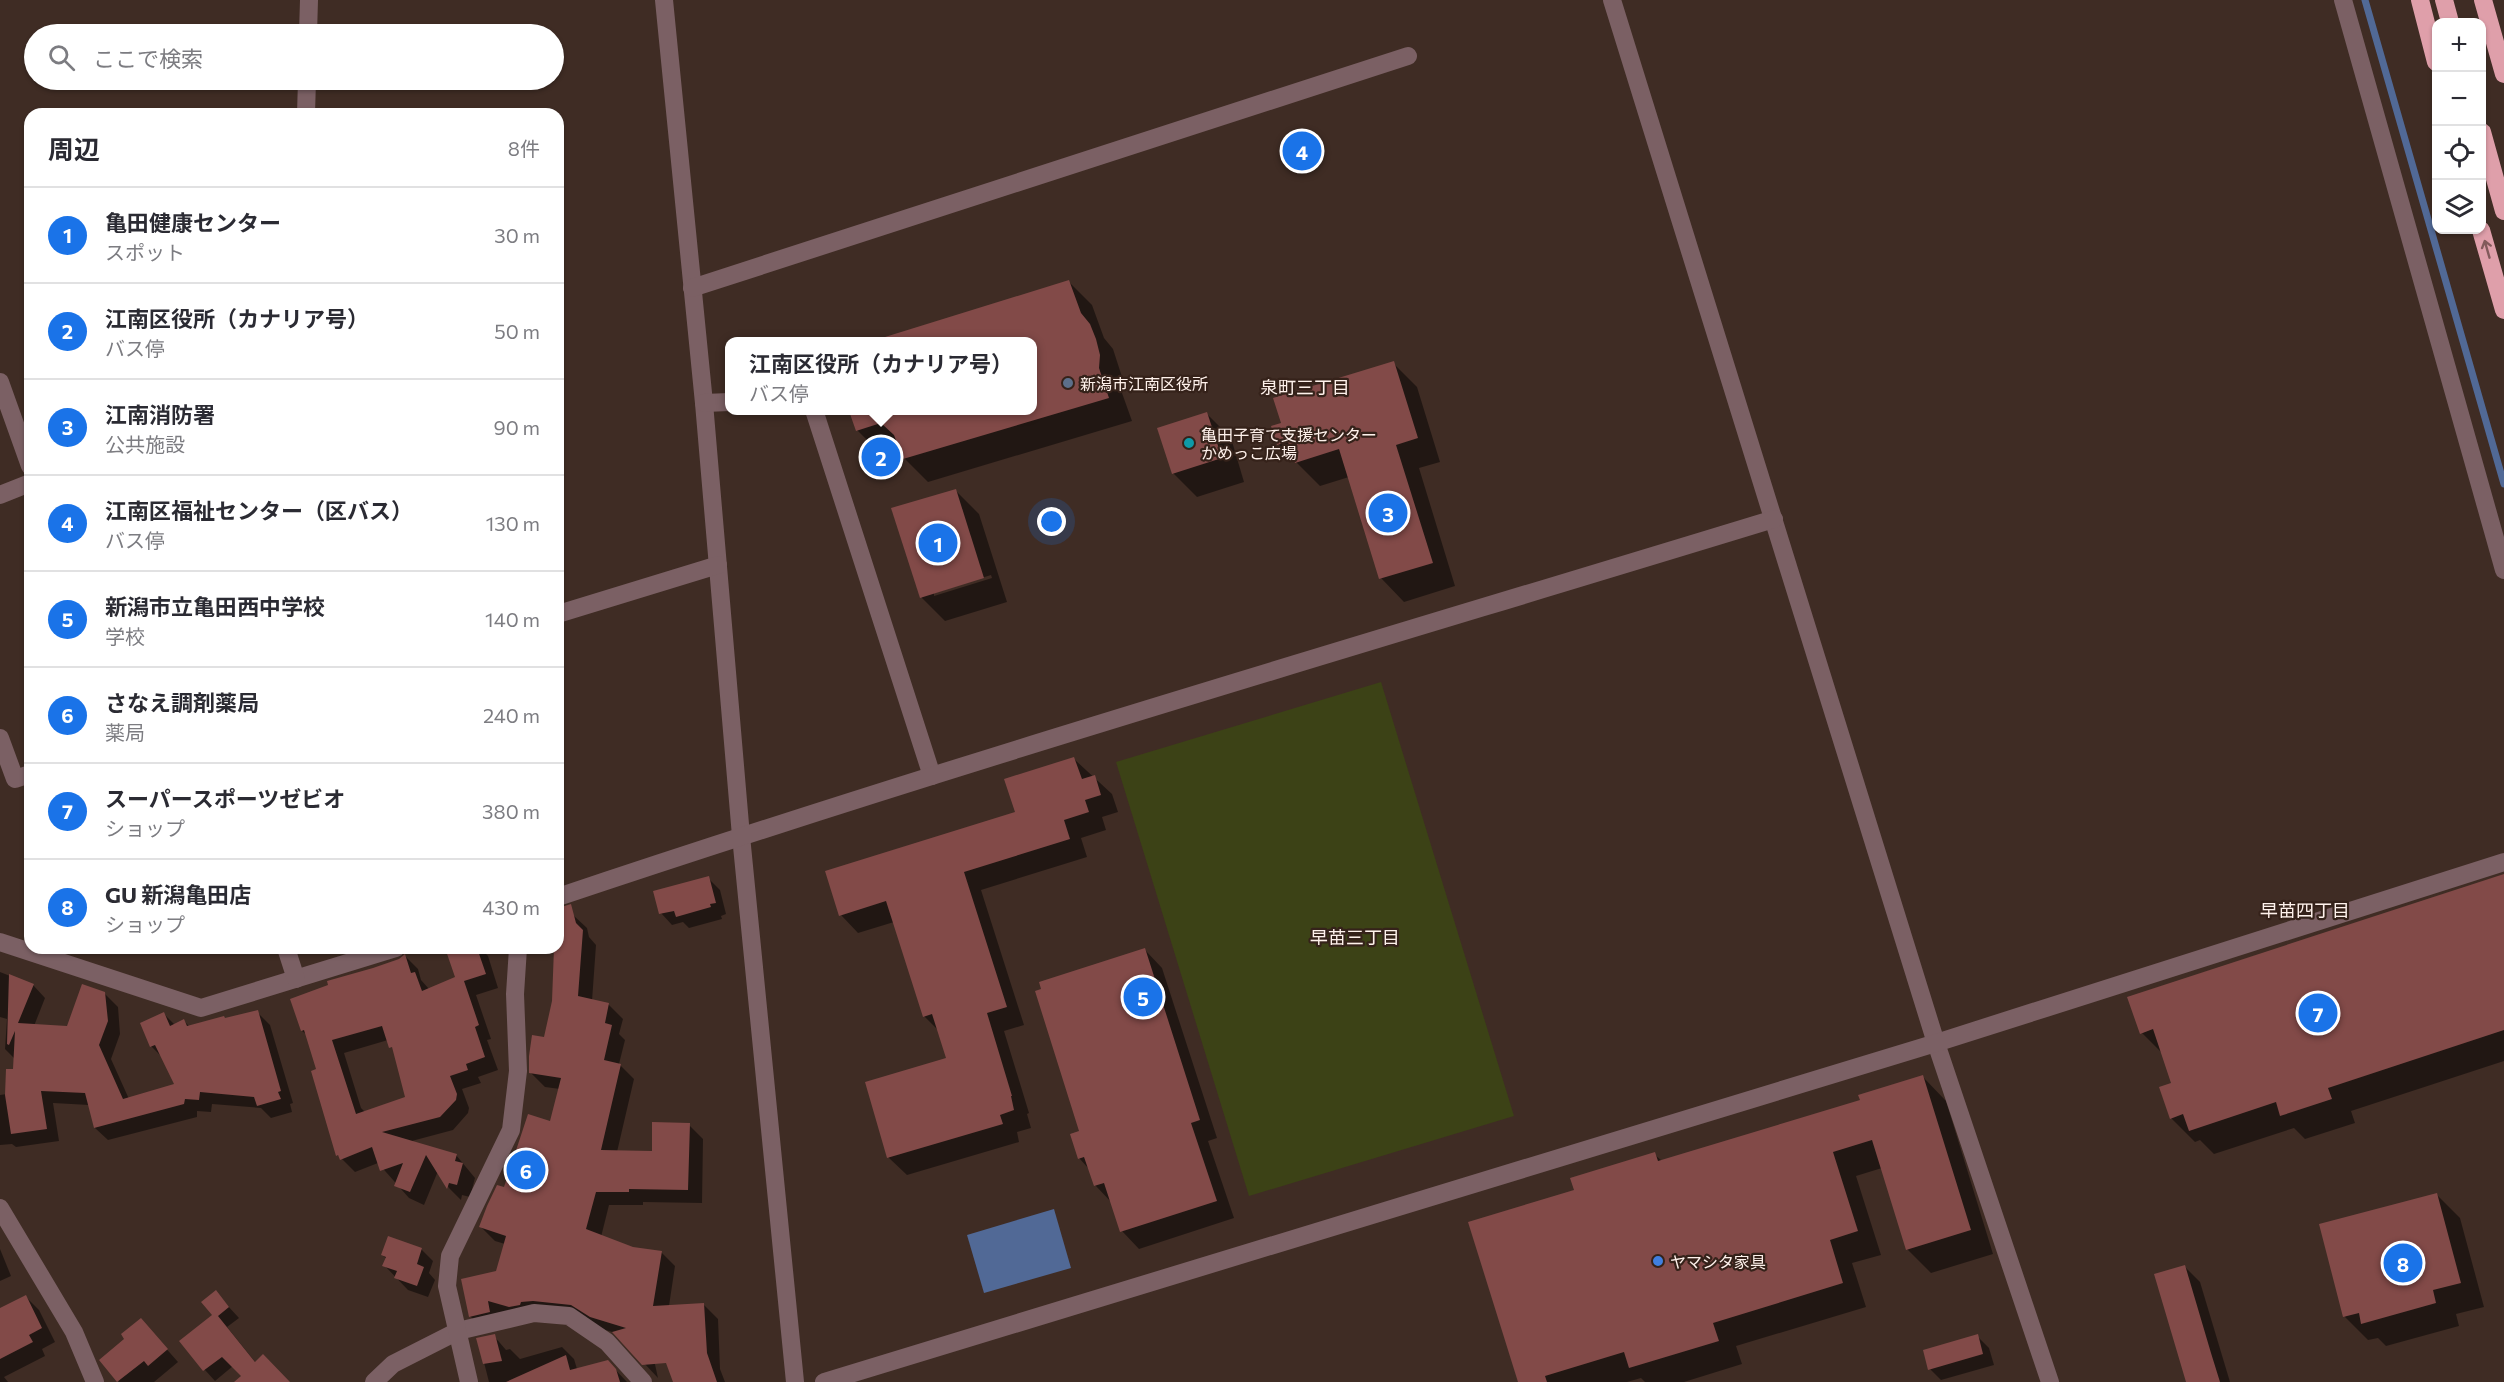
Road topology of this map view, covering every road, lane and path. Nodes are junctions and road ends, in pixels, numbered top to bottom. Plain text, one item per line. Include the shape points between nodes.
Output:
1 (309, 0) edge
2 (664, 0) edge
3 (1612, 0) edge
4 (2343, 0) edge
5 (2420, 0) edge
6 (2444, 0) edge
7 (2483, 0) edge
8 (2449, 18) edge
9 (308, 24) edge
10 (2432, 46) edge
11 (1408, 56) dead end
12 (2504, 74) edge
13 (307, 90) edge
14 (306, 108) edge
15 (2486, 149) edge
16 (2504, 211) edge
17 (2482, 234) edge
18 (692, 288) junction
19 (2504, 310) edge
20 (0, 382) edge
21 (725, 402) edge
22 (704, 403) junction
23 (815, 415) edge
24 (24, 449) edge
25 (24, 485) edge
26 (0, 495) edge
27 (1774, 519) junction
28 (718, 565) junction
29 (2504, 570) edge
30 (564, 612) edge
31 (0, 738) edge
32 (24, 776) edge
33 (932, 776) junction
34 (741, 836) junction
35 (2504, 862) edge
36 (564, 895) edge
37 (0, 942) edge
38 (24, 950) edge
39 (37, 954) edge
40 (288, 954) edge
41 (377, 954) edge
42 (518, 954) edge
43 (296, 979) junction
44 (1936, 1043) junction
45 (0, 1208) edge
46 (458, 1331) junction
47 (95, 1382) edge
48 (374, 1382) edge
49 (470, 1382) edge
50 (643, 1382) edge
51 (795, 1382) edge
52 (824, 1382) edge
53 (2050, 1382) edge

1 - 9 street
2 - 18 street
3 - 27 street
4 - 29 street
5 - 10 highway
6 - 8 highway
7 - 12 highway
11 - 18 street
13 - 14 street
15 - 16 highway
19 -> 17 highway
18 - 22 street
20 - 24 street
21 - 22 street
22 - 28 street
23 - 33 street
25 - 26 street
27 - 33 street
27 - 44 street
28 - 30 street
28 - 34 street
31 - 32 street via 15,779
33 - 34 street
34 - 36 street
34 - 51 street
35 - 44 street
37 - 38 street
39 - 43 street via 201,1008
40 - 43 street
41 - 43 street
42 - 46 street via 518,1071 511,1131 450,1256 447,1286
44 - 52 street
44 - 53 street
45 - 47 street via 74,1332
46 - 48 street via 393,1364
46 - 49 street
46 - 50 street via 534,1313 569,1316 607,1342

